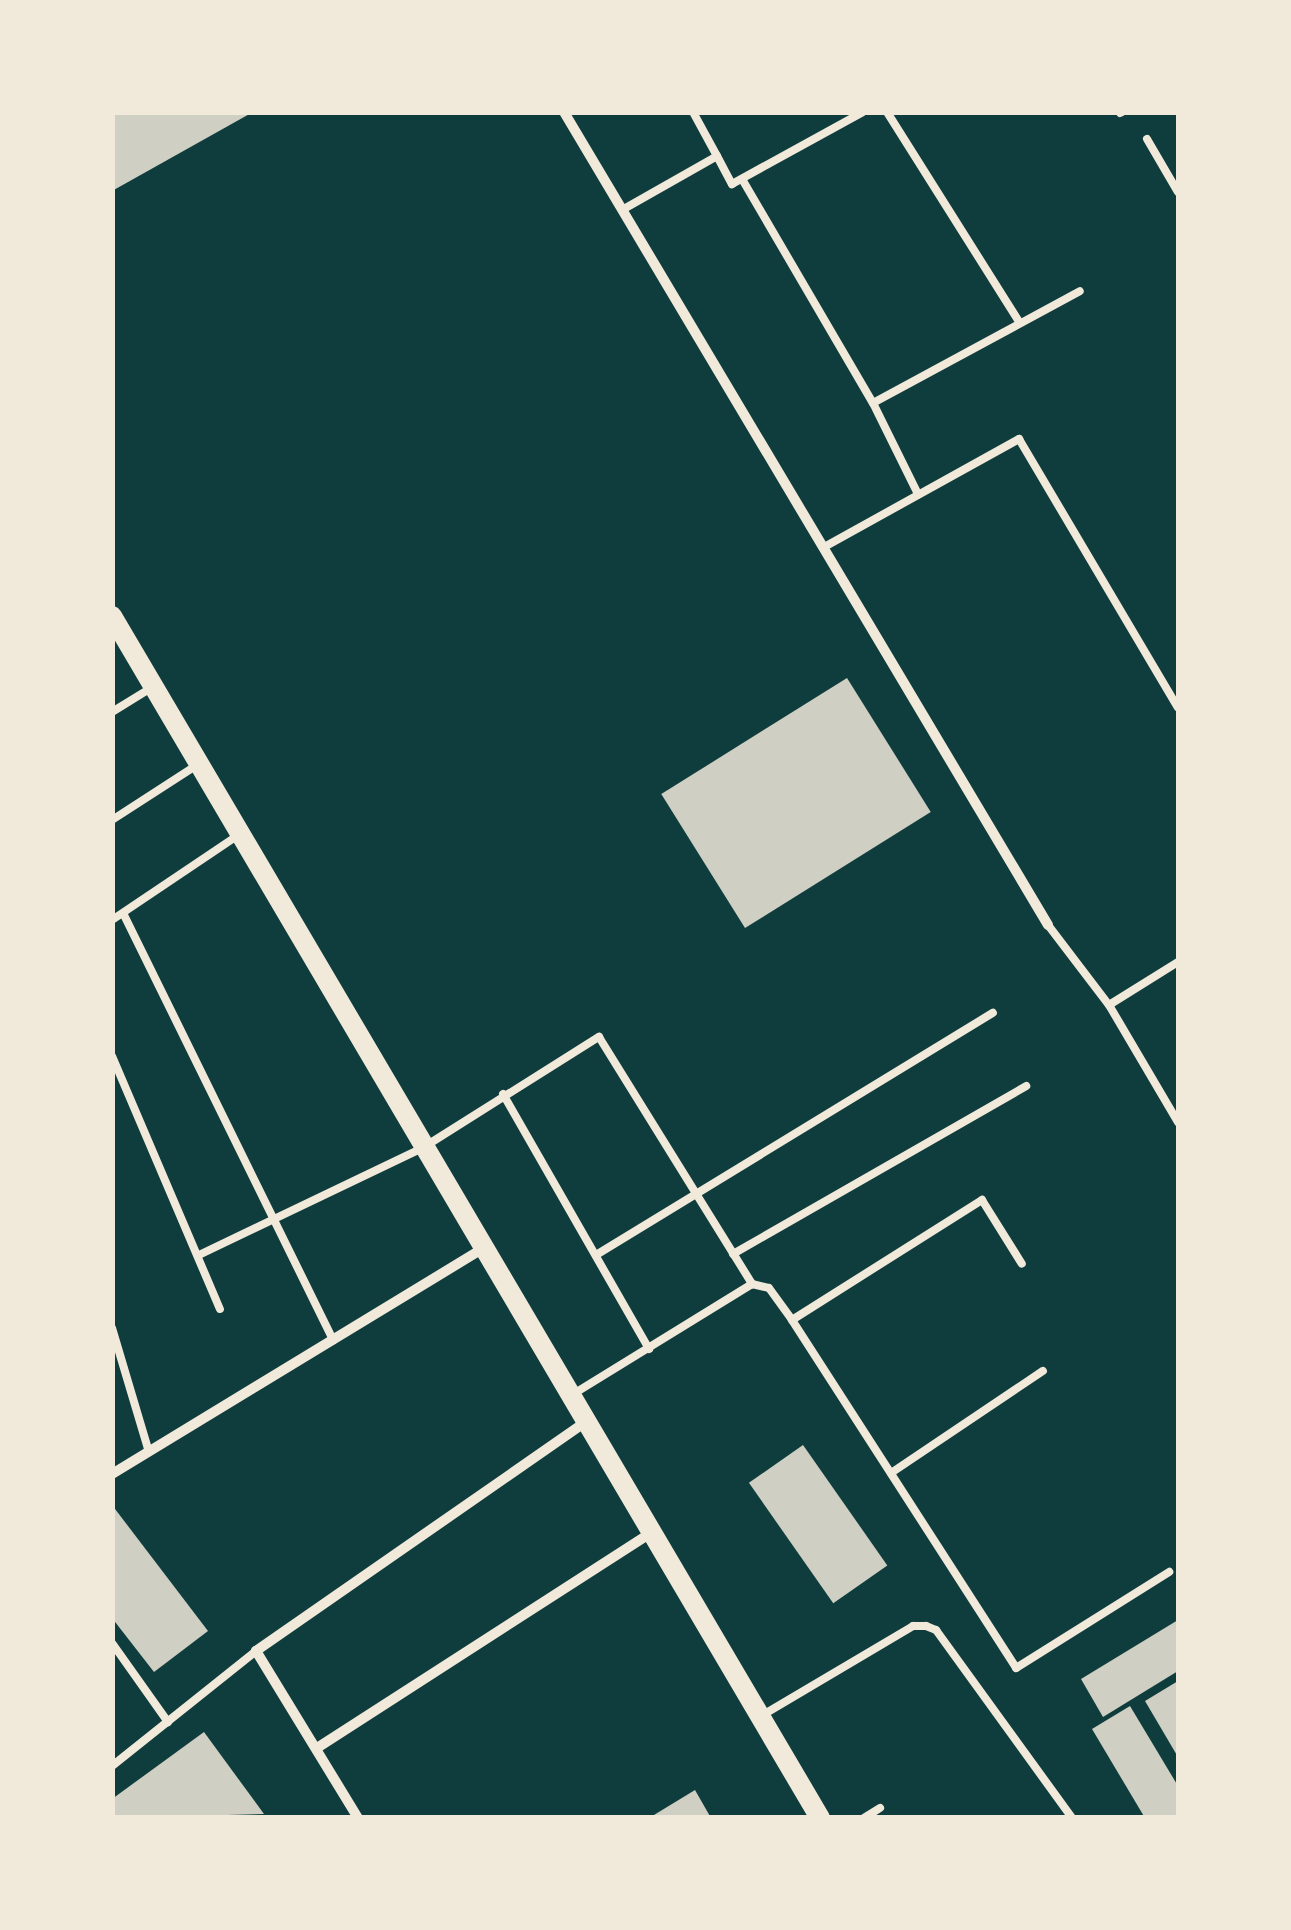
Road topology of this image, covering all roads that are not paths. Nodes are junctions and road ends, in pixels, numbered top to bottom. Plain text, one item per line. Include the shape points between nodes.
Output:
1 (564, 112) edge
2 (692, 112) edge
3 (834, 112) edge
4 (863, 112) edge
5 (887, 112) edge
6 (840, 124) junction
7 (1147, 139) dead end
8 (717, 156) junction
9 (742, 180) junction
10 (1178, 192) edge
11 (622, 210) junction
12 (1080, 291) dead end
13 (1019, 322) junction
14 (873, 403) junction
15 (918, 494) junction
16 (826, 546) junction
17 (112, 616) edge
18 (155, 686) junction
19 (1178, 708) edge
20 (112, 712) edge
21 (201, 763) junction
22 (112, 820) edge
23 (242, 832) junction
24 (124, 914) junction
25 (112, 920) edge
26 (1048, 925) joint
27 (1178, 962) edge
28 (1109, 1005) junction
29 (992, 1013) dead end
30 (112, 1056) edge
31 (1026, 1086) dead end
32 (503, 1094) junction
33 (1178, 1101) edge
34 (1169, 1107) junction
35 (1178, 1122) edge
36 (424, 1147) junction
37 (697, 1196) junction
38 (275, 1217) junction
39 (482, 1249) junction
40 (200, 1254) junction
41 (733, 1254) junction
42 (596, 1256) junction
43 (1022, 1264) dead end
44 (752, 1284) junction
45 (220, 1309) dead end
46 (792, 1320) junction
47 (112, 1328) edge
48 (335, 1344) junction
49 (649, 1349) junction
50 (1043, 1370) dead end
51 (569, 1396) junction
52 (585, 1422) junction
53 (149, 1452) junction
54 (890, 1473) junction
55 (112, 1474) edge
56 (651, 1533) junction
57 (1169, 1572) dead end
58 (112, 1643) edge
59 (256, 1651) junction
60 (761, 1716) junction
61 (168, 1722) junction
62 (317, 1748) junction
63 (112, 1766) edge
64 (880, 1808) dead end
65 (354, 1816) edge
66 (820, 1818) edge
67 (864, 1818) edge
68 (1072, 1818) edge

1 - 11 street
2 - 8 lane
3 - 6 lane
4 - 6 lane
5 - 13 lane
6 - 9 lane
7 - 10 lane
8 - 9 lane via 732,184
8 - 11 lane
9 - 14 lane
11 - 16 street
12 - 13 lane
13 - 14 lane
14 - 15 lane
15 - 16 lane
15 - 19 lane via 1019,439
16 - 26 street
17 - 18 main road
18 - 20 lane
18 - 21 main road
21 - 22 lane
21 - 23 main road
23 - 24 lane
23 - 36 main road
24 - 25 lane
24 - 38 lane
26 - 28 lane
27 - 28 lane
28 - 34 lane
29 - 37 lane
30 - 40 lane
31 - 41 lane
32 - 36 lane
32 - 37 lane via 599,1037
32 - 42 lane
33 - 34 lane
34 - 35 lane
36 - 38 lane
36 - 39 main road
37 - 41 lane
37 - 42 lane
38 - 40 lane
38 - 48 lane
39 - 48 street
39 - 51 main road
40 - 45 lane
41 - 44 lane
42 - 49 lane
43 - 46 lane via 982,1200
44 - 46 lane via 769,1288
44 - 49 lane
46 - 54 lane
47 - 53 lane
48 - 53 street
49 - 51 lane
50 - 54 lane
51 - 52 main road
52 - 56 main road
52 - 59 street
53 - 55 street
54 - 57 lane via 1016,1668
56 - 60 main road
56 - 62 street
58 - 61 lane
59 - 61 lane
59 - 62 street
60 - 66 main road
60 - 68 lane via 912,1626 926,1626 936,1630
61 - 63 lane
62 - 65 street
64 - 67 lane

